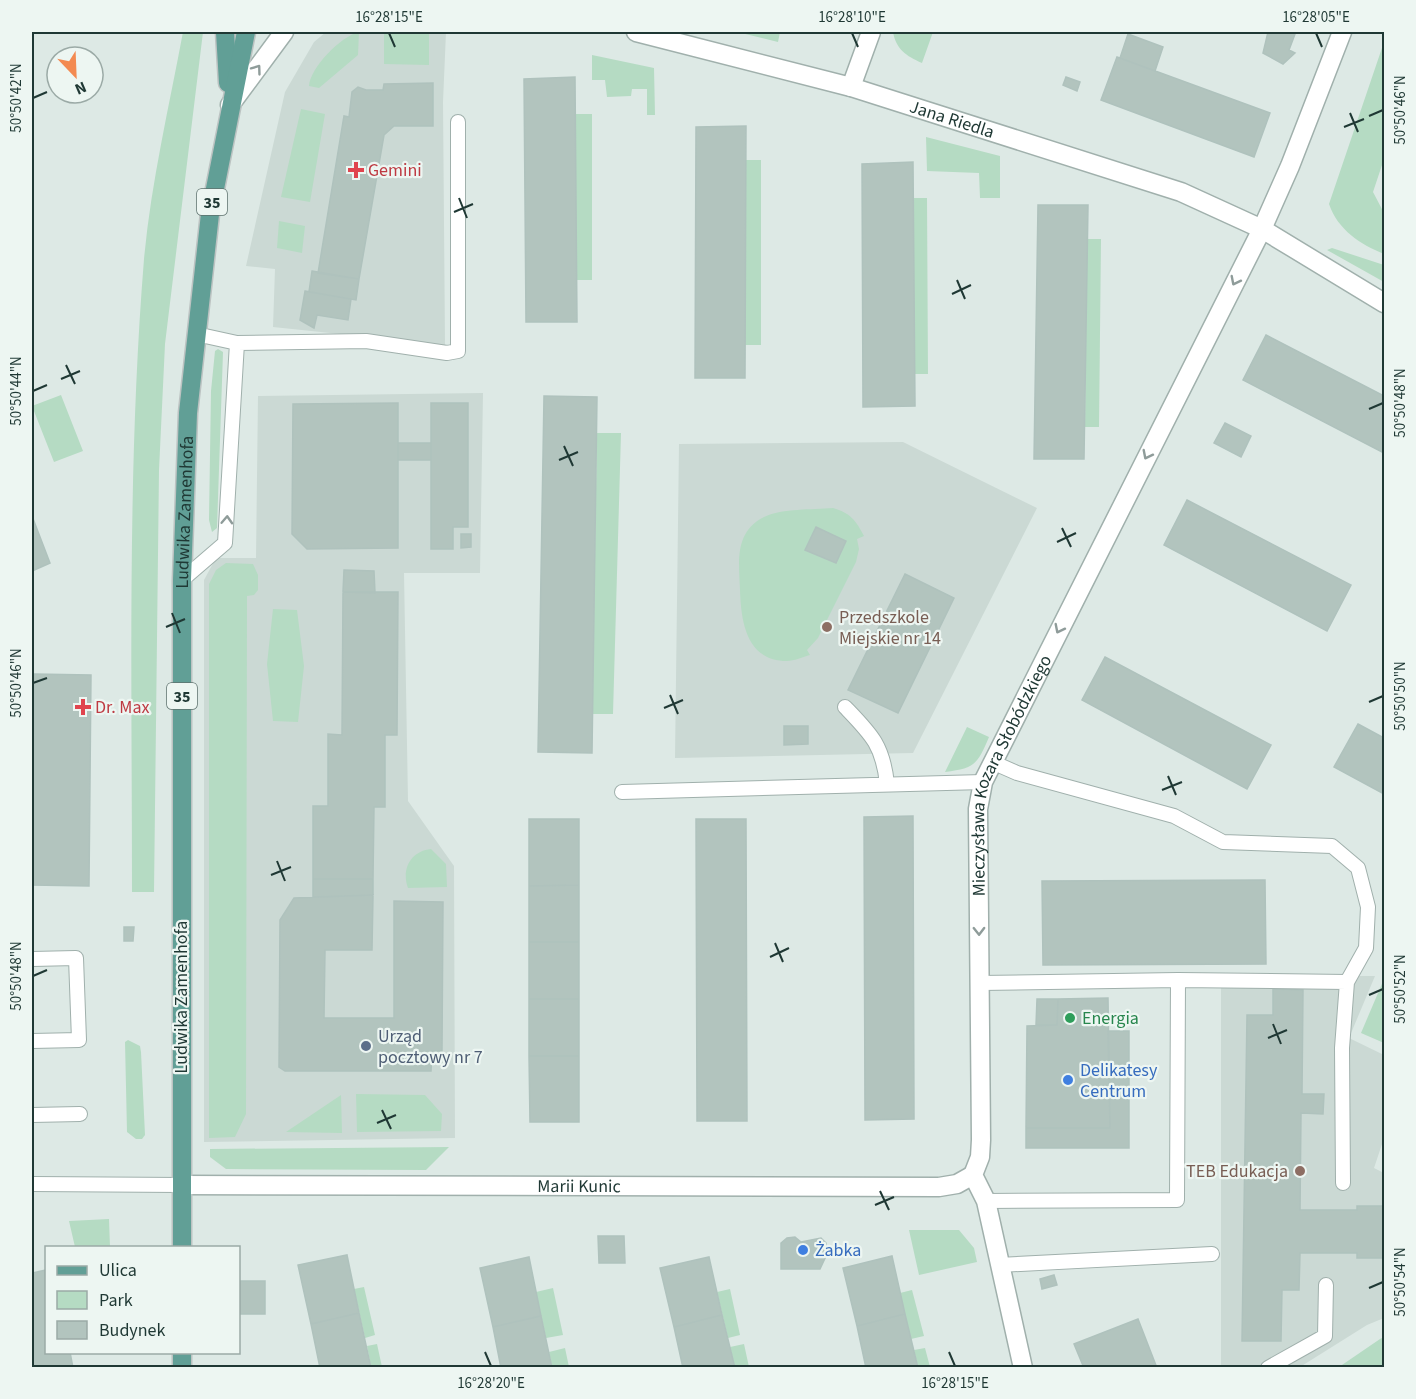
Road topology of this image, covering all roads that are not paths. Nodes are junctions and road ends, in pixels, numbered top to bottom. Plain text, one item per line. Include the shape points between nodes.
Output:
1 (225, 32) edge
2 (246, 32) edge
3 (284, 32) edge
4 (636, 32) edge
5 (871, 32) edge
6 (1342, 32) edge
7 (851, 87) junction
8 (229, 106) junction
9 (458, 122) dead end
10 (1262, 229) junction
11 (1384, 303) edge
12 (196, 334) junction
13 (237, 343) junction
14 (182, 580) junction
15 (845, 707) dead end
16 (992, 762) junction
17 (983, 782) junction
18 (886, 784) junction
19 (622, 792) dead end
20 (32, 959) edge
21 (1178, 980) junction
22 (1347, 982) junction
23 (980, 983) junction
24 (32, 1041) edge
25 (80, 1114) dead end
26 (32, 1115) edge
27 (973, 1175) junction
28 (32, 1184) edge
29 (1342, 1184) dead end
30 (181, 1185) junction
31 (986, 1201) junction
32 (182, 1246) edge
33 (1212, 1254) dead end
34 (999, 1265) junction
35 (1326, 1285) dead end
36 (1023, 1368) edge
37 (1268, 1368) edge

1 - 8 main road
2 - 8 main road, Ludwika Zamenhofa / 35
8 -> 3 street
4 - 7 street, Jana Riedla
5 - 7 street
6 - 10 street, Mieczysława Kozara Słobódzkiego
7 - 10 street, Jana Riedla via 1181,192
8 - 12 main road, Ludwika Zamenhofa / 35 via 210,214
9 - 13 lane via 458,351 447,353 366,341
10 - 11 street, Jana Riedla
10 -> 16 street, Mieczysława Kozara Słobódzkiego
12 - 13 lane
12 - 14 main road, Ludwika Zamenhofa / 35 via 188,413
14 -> 13 lane via 225,543
14 - 30 main road, Ludwika Zamenhofa / 35
15 - 18 lane via 876,739 885,762
16 - 17 street, Mieczysława Kozara Słobódzkiego
16 - 22 lane via 1017,773 1174,816 1223,842 1332,846 1358,868 1368,908 1366,948
17 - 18 lane
17 -> 23 street, Mieczysława Kozara Słobódzkiego via 978,809
18 - 19 lane
20 - 24 lane via 76,958 79,1040
21 - 22 lane
21 - 23 lane
21 - 31 lane via 1178,1200
22 - 29 lane via 1342,1048
23 - 27 street, Mieczysława Kozara Słobódzkiego via 981,1140
25 - 26 lane
27 - 30 street, Marii Kunic via 957,1184 939,1187
27 - 31 street
28 - 30 lane
30 - 32 main road, Ludwika Zamenhofa / 35
31 - 34 street
33 - 34 lane
34 - 36 street
35 - 37 lane via 1325,1336

